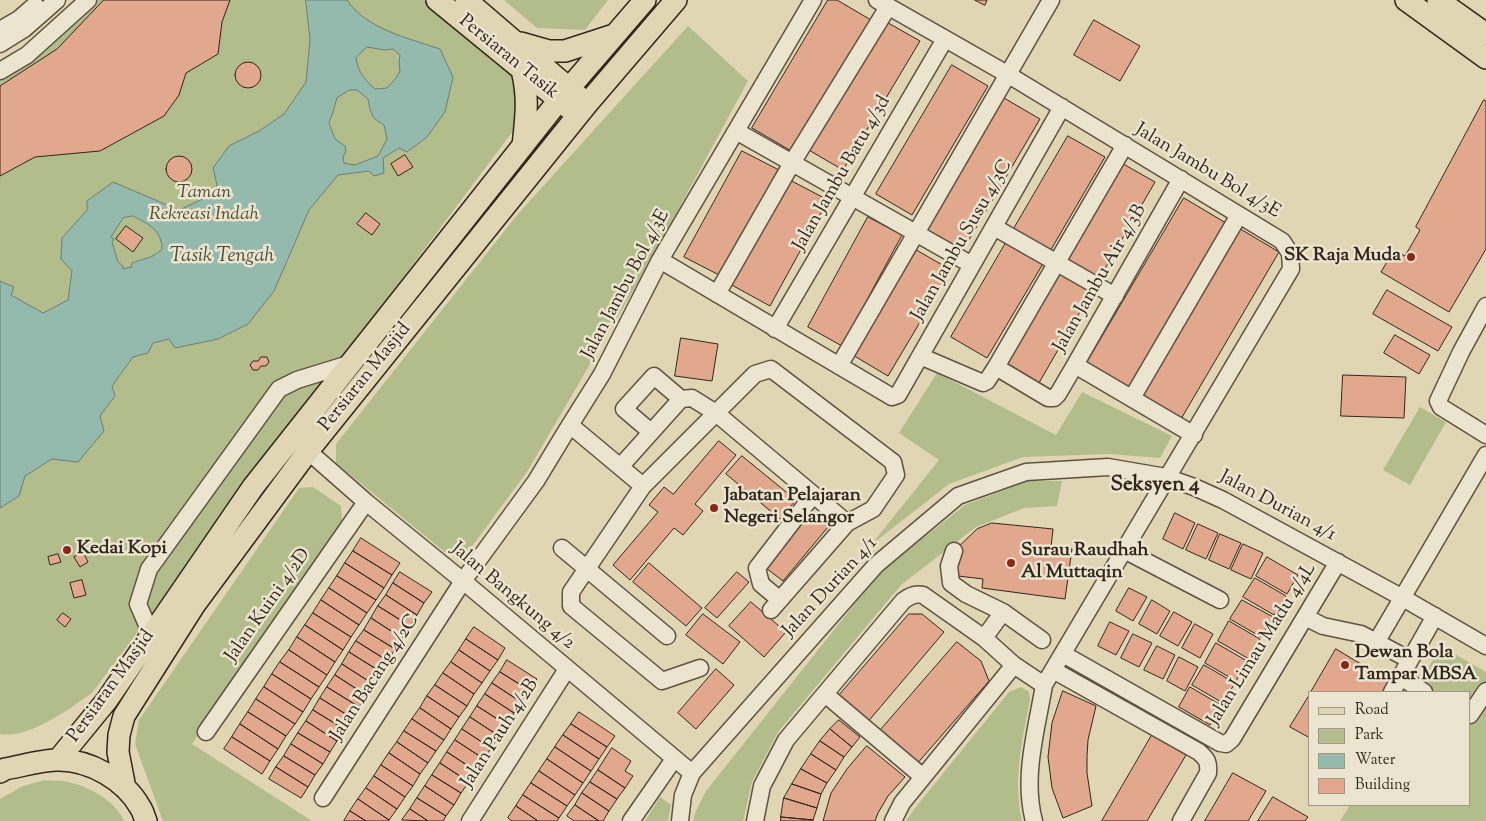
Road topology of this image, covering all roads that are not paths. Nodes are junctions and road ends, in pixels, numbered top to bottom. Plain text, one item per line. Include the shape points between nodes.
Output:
1 (41, 0) edge
2 (57, 0) edge
3 (88, 0) edge
4 (437, 0) edge
5 (466, 0) edge
6 (645, 0) edge
7 (676, 0) edge
8 (813, 0) edge
9 (1051, 0) edge
10 (1406, 0) edge
11 (1438, 0) edge
12 (882, 3) edge
13 (1460, 6) edge
14 (0, 30) edge
15 (616, 34) junction
16 (1486, 34) edge
17 (946, 39) junction
18 (513, 41) junction
19 (0, 44) edge
20 (1486, 58) edge
21 (522, 70) junction
22 (0, 71) edge
23 (1007, 74) junction
24 (564, 94) junction
25 (1062, 107) junction
26 (583, 110) junction
27 (736, 131) junction
28 (1125, 145) junction
29 (522, 146) junction
30 (792, 163) junction
31 (1181, 179) junction
32 (852, 198) junction
33 (1239, 215) junction
34 (994, 227) junction
35 (915, 233) junction
36 (660, 260) junction
37 (1057, 263) junction
38 (972, 265) junction
39 (717, 294) junction
40 (1115, 296) junction
41 (1486, 306) edge
42 (775, 329) junction
43 (920, 356) junction
44 (352, 363) junction
45 (1076, 365) junction
46 (838, 366) junction
47 (996, 367) junction
48 (1132, 398) junction
49 (681, 399) junction
50 (716, 413) junction
51 (570, 425) junction
52 (650, 432) junction
53 (1194, 435) junction
54 (1486, 435) edge
55 (308, 451) junction
56 (1486, 455) edge
57 (620, 467) junction
58 (1166, 477) junction
59 (643, 486) junction
60 (813, 495) junction
61 (366, 502) junction
62 (847, 523) junction
63 (562, 548) dead end
64 (1124, 550) junction
65 (954, 551) dead end
66 (1338, 562) junction
67 (587, 567) junction
68 (463, 581) junction
69 (1403, 598) junction
70 (1220, 600) dead end
71 (1003, 612) junction
72 (1435, 616) junction
73 (1305, 617) junction
74 (151, 634) junction
75 (668, 636) dead end
76 (984, 638) junction
77 (1042, 640) dead end
78 (1377, 641) junction
79 (1486, 646) edge
80 (1063, 654) junction
81 (1410, 660) junction
82 (1014, 665) junction
83 (700, 668) dead end
84 (567, 669) junction
85 (1053, 670) junction
86 (1401, 677) junction
87 (1044, 685) junction
88 (1393, 691) edge
89 (1422, 691) edge
90 (1486, 691) edge
91 (825, 694) junction
92 (1471, 714) edge
93 (206, 732) dead end
94 (674, 759) junction
95 (58, 760) junction
96 (2, 769) edge
97 (692, 773) junction
98 (923, 777) junction
99 (125, 788) junction
100 (324, 798) dead end
101 (146, 821) edge
102 (470, 821) edge
103 (631, 821) edge
104 (680, 821) edge
105 (755, 821) edge
106 (893, 821) edge
107 (1034, 821) edge
108 (1182, 821) edge

1 - 14 street
2 - 19 street via 24,29
3 - 22 street via 27,55
4 - 21 main road, Persiaran Tasik
5 - 18 main road, Persiaran Tasik
6 - 15 main road, Persiaran Masjid
7 - 26 main road, Persiaran Masjid
8 - 27 street, Jalan Jambu Bol 4/3E
9 - 23 street
10 - 20 main road
11 - 13 main road
12 - 17 street, Jalan Jambu Bol 4/3E
12 - 30 street
13 - 16 main road
15 - 18 main road via 565,51 549,51
15 - 24 main road, Persiaran Masjid
17 - 23 street, Jalan Jambu Bol 4/3E
17 - 32 street, Jalan Jambu Batu 4/3d
18 - 24 main road, Persiaran Tasik
21 - 24 main road, Persiaran Tasik
21 - 29 main road via 528,106
23 - 25 street, Jalan Jambu Bol 4/3E
23 - 35 street
24 - 26 main road, Persiaran Tasik
24 - 29 main road, Persiaran Masjid
25 - 28 street, Jalan Jambu Bol 4/3E
25 - 34 street, Jalan Jambu Susu 4/3C
26 - 55 main road, Persiaran Masjid
27 - 30 street
27 - 36 street, Jalan Jambu Bol 4/3E
28 - 31 street, Jalan Jambu Bol 4/3E
28 - 37 street
29 - 44 main road, Persiaran Masjid
30 - 32 street
30 - 39 street
31 - 33 street, Jalan Jambu Bol 4/3E
31 - 40 street, Jalan Jambu Air 4/3B
32 - 35 street
32 - 42 street, Jalan Jambu Batu 4/3d
33 - 48 street
33 - 53 street, Jalan Jambu Bol 4/3E via 1282,241 1290,253 1292,269
34 - 37 street
34 - 38 street, Jalan Jambu Susu 4/3C
35 - 38 street
35 - 46 street
36 - 39 street
36 - 51 street, Jalan Jambu Bol 4/3E via 602,374
37 - 40 street
37 - 47 street
38 - 43 street, Jalan Jambu Susu 4/3C
39 - 42 street
40 - 45 street, Jalan Jambu Air 4/3B
41 - 54 street via 1438,401 1441,407
42 - 46 street
43 - 46 street, Jalan Jambu Susu 4/3C via 898,395 892,397
43 - 47 street via 983,383
44 - 74 main road, Persiaran Masjid via 253,487
44 - 74 street via 279,389 149,568 138,604
45 - 47 street, Jalan Jambu Air 4/3B via 1054,398 1048,398
45 - 48 street
48 - 53 street
49 - 50 street via 692,398
49 - 52 street
49 - 52 street via 654,376 624,409
50 - 59 street
50 - 60 street
50 - 62 street via 755,374 771,369 893,462 896,475 873,509
51 - 57 street
51 - 68 street, Jalan Jambu Bol 4/3E via 536,481
52 - 57 street
53 - 58 street, Jalan Jambu Bol 4/3E
55 - 61 street, Jalan Bangkung 4/2
55 - 99 main road, Persiaran Masjid via 195,604 124,716 118,752
56 - 69 street
57 - 59 street
58 - 64 street, Jalan Jambu Bol 4/3E
58 - 66 street, Jalan Durian 4/1 via 1223,500
58 - 97 street, Jalan Durian 4/1 via 1108,467 1026,472 958,496 876,565
59 - 67 street
60 - 62 street
60 - 62 street via 757,568 760,584 776,605
61 - 68 street, Jalan Bangkung 4/2
61 - 93 street, Jalan Kuini 4/2D
63 - 67 street
64 - 70 street
64 - 80 street, Jalan Jambu Bol 4/3E
65 - 71 street via 948,566 952,583 966,594
66 - 69 street, Jalan Durian 4/1
66 - 73 street, Jalan Limau Madu 4/4L
67 - 75 street
67 - 83 street via 571,592 571,606 662,682
68 - 84 street, Jalan Bangkung 4/2
68 - 100 street, Jalan Bacang 4/2C
69 - 72 street, Jalan Durian 4/1
69 - 78 street
71 - 76 street
71 - 77 street
72 - 79 street, Jalan Durian 4/1
72 - 81 street
73 - 78 street via 1322,626 1362,634
73 - 80 street, Jalan Limau Madu 4/4L via 1226,744
74 - 95 main road, Persiaran Masjid via 107,700
76 - 82 street
76 - 91 street via 918,594 903,601
78 - 81 street
80 - 85 street, Jalan Jambu Bol 4/3E
81 - 86 street
82 - 87 street
82 - 98 street
84 - 94 street, Jalan Bangkung 4/2
84 - 102 street, Jalan Pauh 4/2B
85 - 87 street, Jalan Jambu Bol 4/3E
85 - 108 street via 1206,758 1208,773
86 - 88 street
86 - 89 street
87 - 107 street via 1031,762 1030,807
90 - 92 street
91 - 98 street
91 - 105 street via 786,740 762,786
94 - 97 street, Jalan Bangkung 4/2
94 - 103 street
95 - 96 main road
95 - 99 main road via 87,765 107,774
97 - 104 street, Jalan Durian 4/1 via 683,796
98 - 106 street via 902,803
99 - 101 main road

